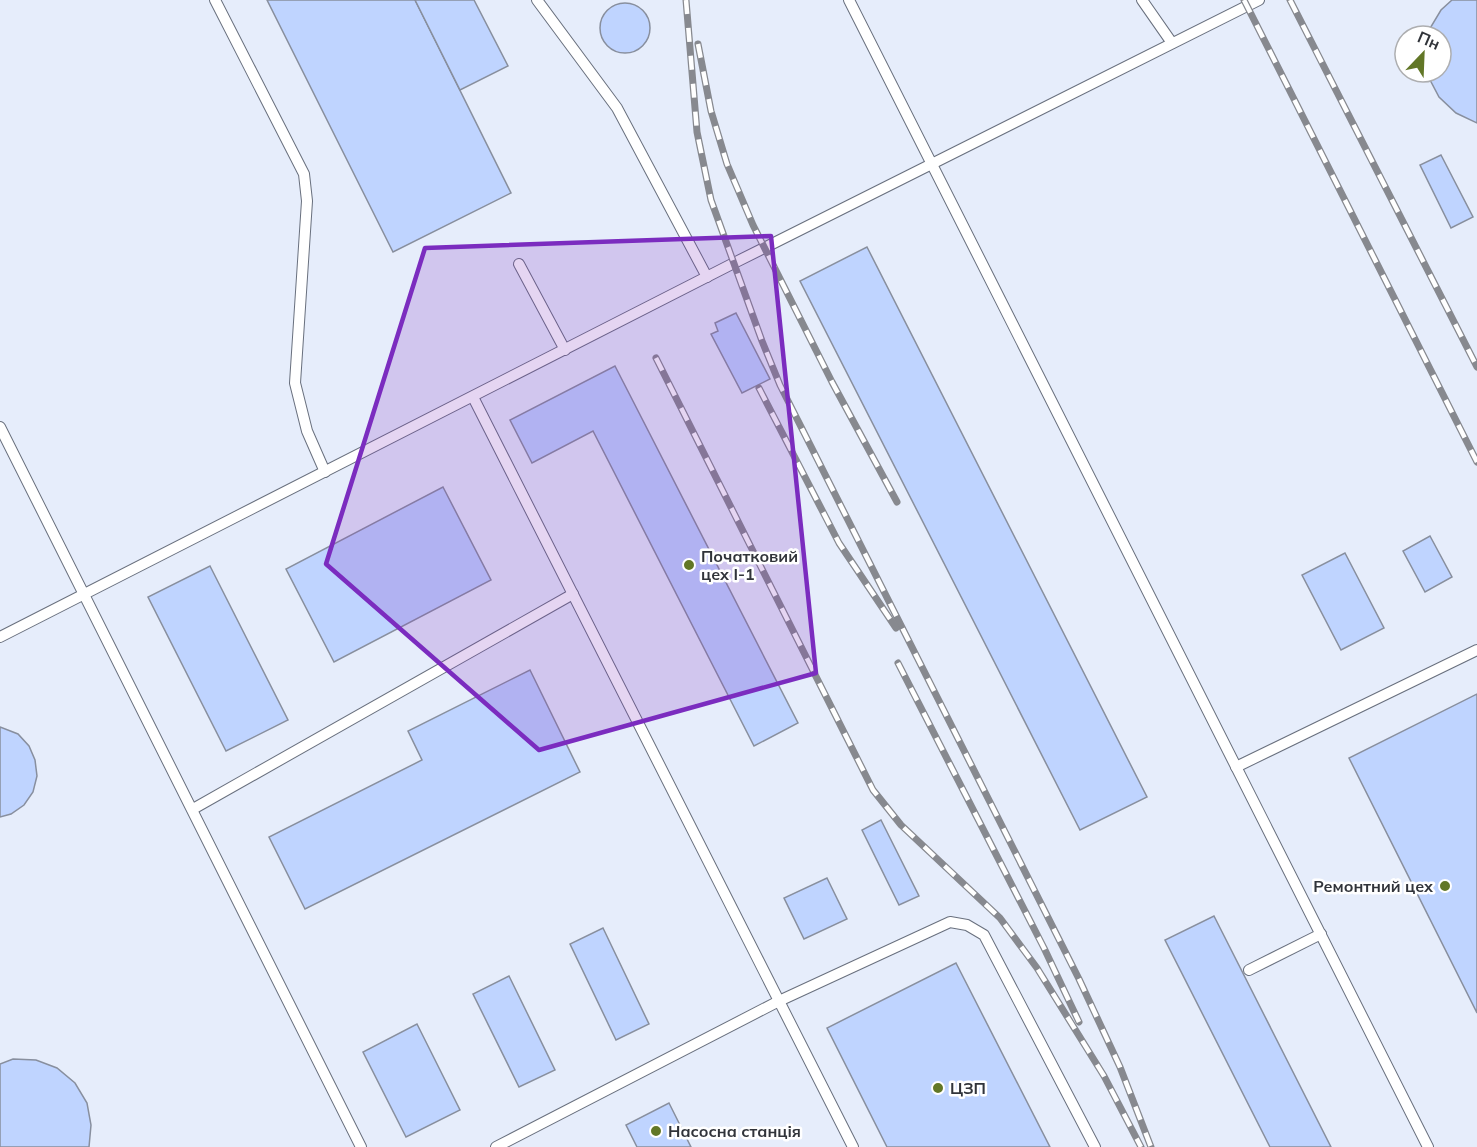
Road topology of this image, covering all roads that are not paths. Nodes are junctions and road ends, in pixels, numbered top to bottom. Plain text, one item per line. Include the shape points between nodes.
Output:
1 (215, 0) edge
2 (537, 0) edge
3 (849, 0) edge
4 (1142, 0) edge
5 (1259, 0) edge
6 (1172, 43) junction
7 (932, 163) junction
8 (519, 264) dead end
9 (707, 277) junction
10 (565, 350) junction
11 (473, 397) junction
12 (0, 427) edge
13 (325, 472) junction
14 (85, 594) junction
15 (573, 594) junction
16 (0, 637) edge
17 (1477, 650) edge
18 (1236, 767) junction
19 (192, 809) junction
20 (1321, 934) junction
21 (1249, 970) dead end
22 (779, 1001) junction
23 (362, 1147) edge
24 (496, 1147) edge
25 (853, 1147) edge
26 (1095, 1147) edge
27 (1428, 1147) edge

1 - 13 lane via 304,174 307,201 295,383 307,431
2 - 9 lane via 617,108
3 - 7 lane
4 - 6 lane
5 - 6 lane
6 - 7 lane
7 - 9 lane
7 - 18 lane
8 - 10 lane
9 - 10 lane
10 - 11 lane
11 - 13 lane
11 - 15 lane
12 - 14 lane
13 - 14 lane
14 - 16 lane
14 - 19 lane
15 - 19 lane
15 - 22 lane
17 - 18 lane
18 - 20 lane
19 - 23 lane
20 - 21 lane
20 - 27 lane
22 - 24 lane
22 - 25 lane
22 - 26 lane via 950,922 967,925 984,935

